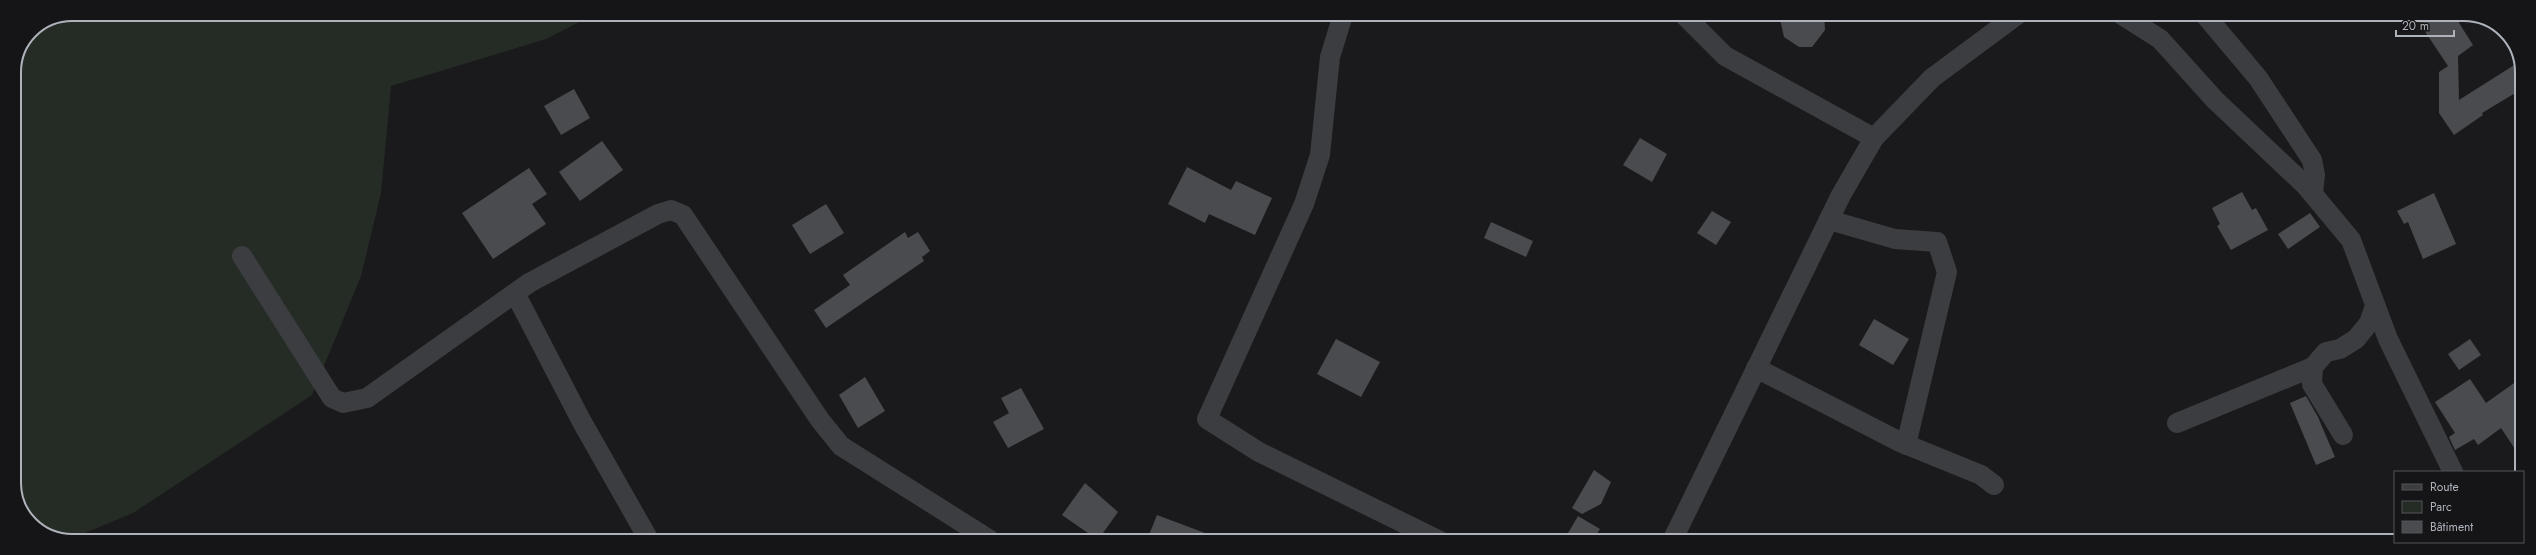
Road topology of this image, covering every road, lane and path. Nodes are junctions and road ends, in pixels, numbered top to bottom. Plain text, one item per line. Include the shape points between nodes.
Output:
1 (1341, 21) edge
2 (1690, 21) edge
3 (2009, 21) edge
4 (2132, 21) edge
5 (2211, 21) edge
6 (1874, 138) junction
7 (2313, 193) junction
8 (1829, 220) junction
9 (242, 256) dead end
10 (515, 293) junction
11 (2375, 306) junction
12 (2313, 367) junction
13 (1756, 368) junction
14 (2177, 423) dead end
15 (2344, 435) dead end
16 (1906, 445) junction
17 (2453, 471) edge
18 (1994, 485) dead end
19 (646, 534) edge
20 (980, 534) edge
21 (1428, 534) edge
22 (1675, 534) edge

1 - 21 street via 1330,56 1320,155 1304,204 1207,419 1260,452
2 - 6 street via 1725,56
3 - 6 street via 1932,78
4 - 7 street via 2160,39 2215,100
5 - 7 street via 2258,78 2312,160 2315,175
6 - 8 street
7 - 11 street via 2351,240
8 - 13 street
8 - 16 street via 1895,239 1937,242 1947,272
9 - 10 street via 332,398 343,403 367,398
10 - 19 street via 582,422
10 - 20 street via 658,214 671,210 683,215 820,420 841,446
11 - 12 street via 2369,323 2356,339 2340,349 2326,352
11 - 17 street via 2388,339
12 - 14 street
12 - 15 street via 2312,384
13 - 16 street
13 - 22 street
16 - 18 street via 1981,475

